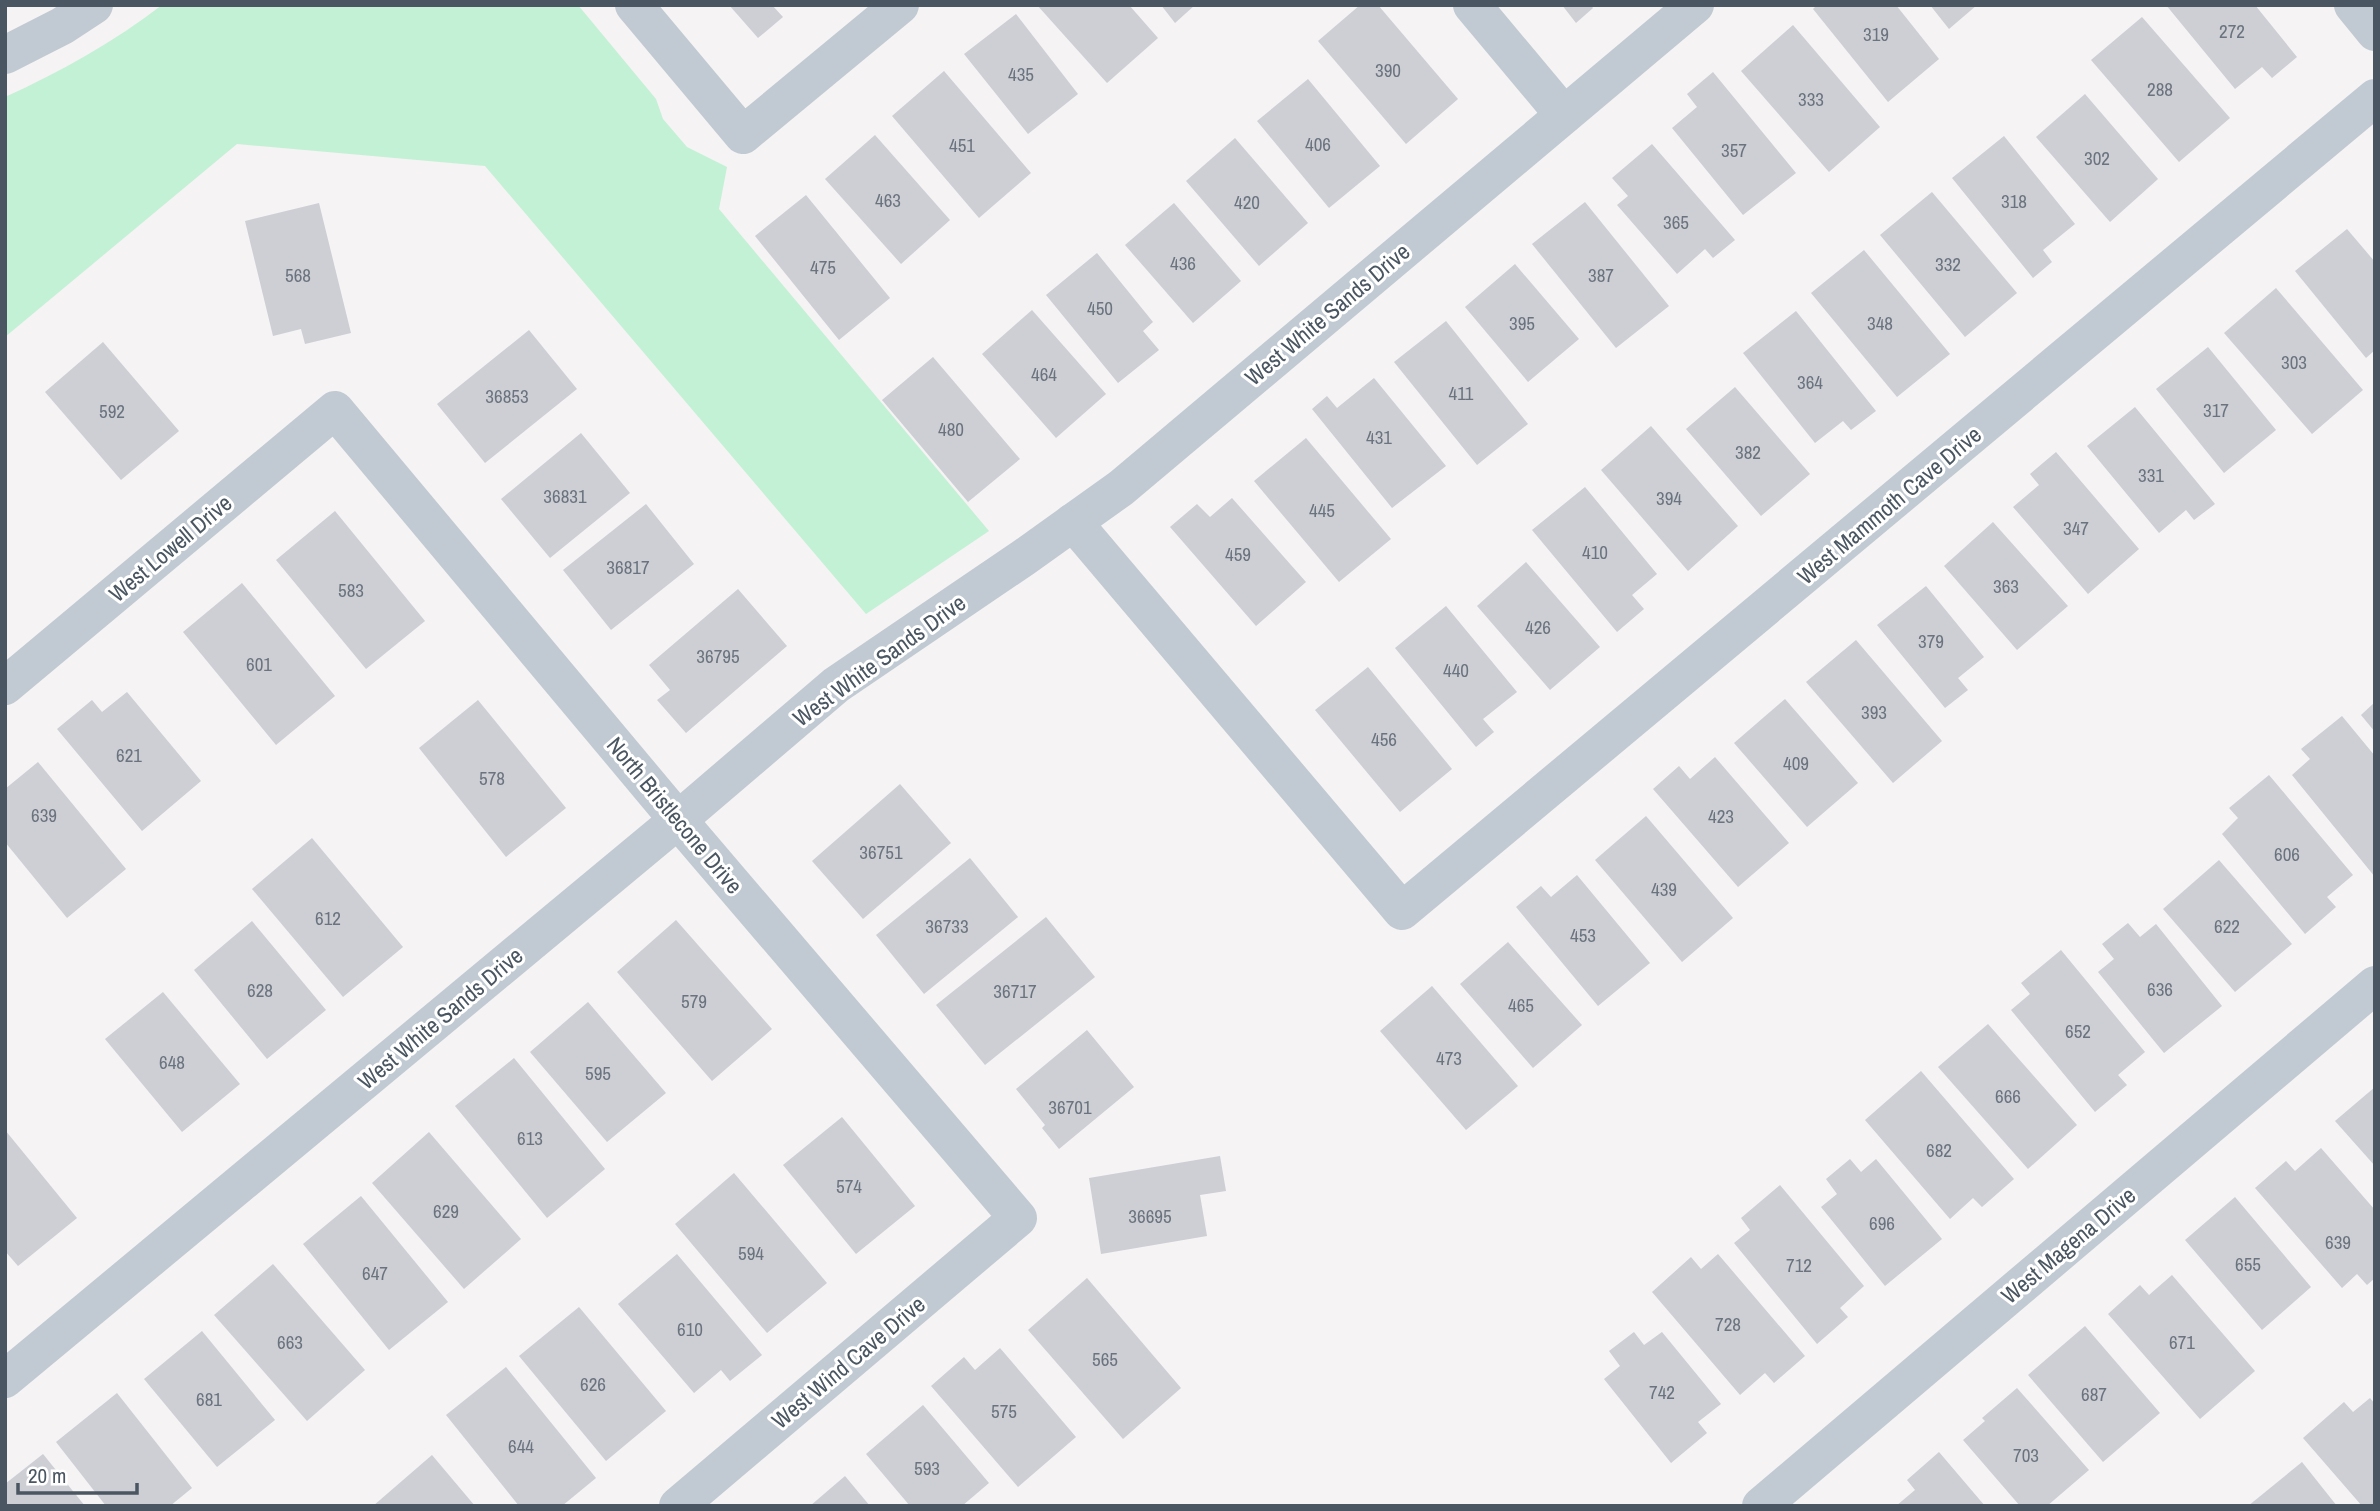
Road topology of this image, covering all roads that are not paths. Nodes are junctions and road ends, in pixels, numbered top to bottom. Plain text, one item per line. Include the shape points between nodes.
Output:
1 (94, 5) edge
2 (634, 5) edge
3 (900, 5) edge
4 (1472, 5) edge
5 (1695, 5) edge
6 (2353, 5) edge
7 (2375, 32) edge
8 (5, 55) edge
9 (2375, 98) edge
10 (1564, 115) junction
11 (335, 410) joint
12 (1073, 522) junction
13 (5, 686) edge
14 (678, 820) junction
15 (2375, 985) edge
16 (1018, 1218) joint
17 (5, 1379) edge
18 (678, 1506) edge
19 (1760, 1506) edge

1 - 8 street
2 - 3 street via 743,135
4 - 10 street
5 - 10 street, West White Sands Drive
6 - 7 street
9 - 12 street, West Mammoth Cave Drive via 1402,911
10 - 12 street, West White Sands Drive via 1131,479
11 - 13 street, West Lowell Drive
11 - 14 street, North Bristlecone Drive
12 - 14 street, West White Sands Drive via 836,685
14 - 16 street, North Bristlecone Drive
14 - 17 street, West White Sands Drive
15 - 19 street, West Magena Drive
16 - 18 street, West Wind Cave Drive

